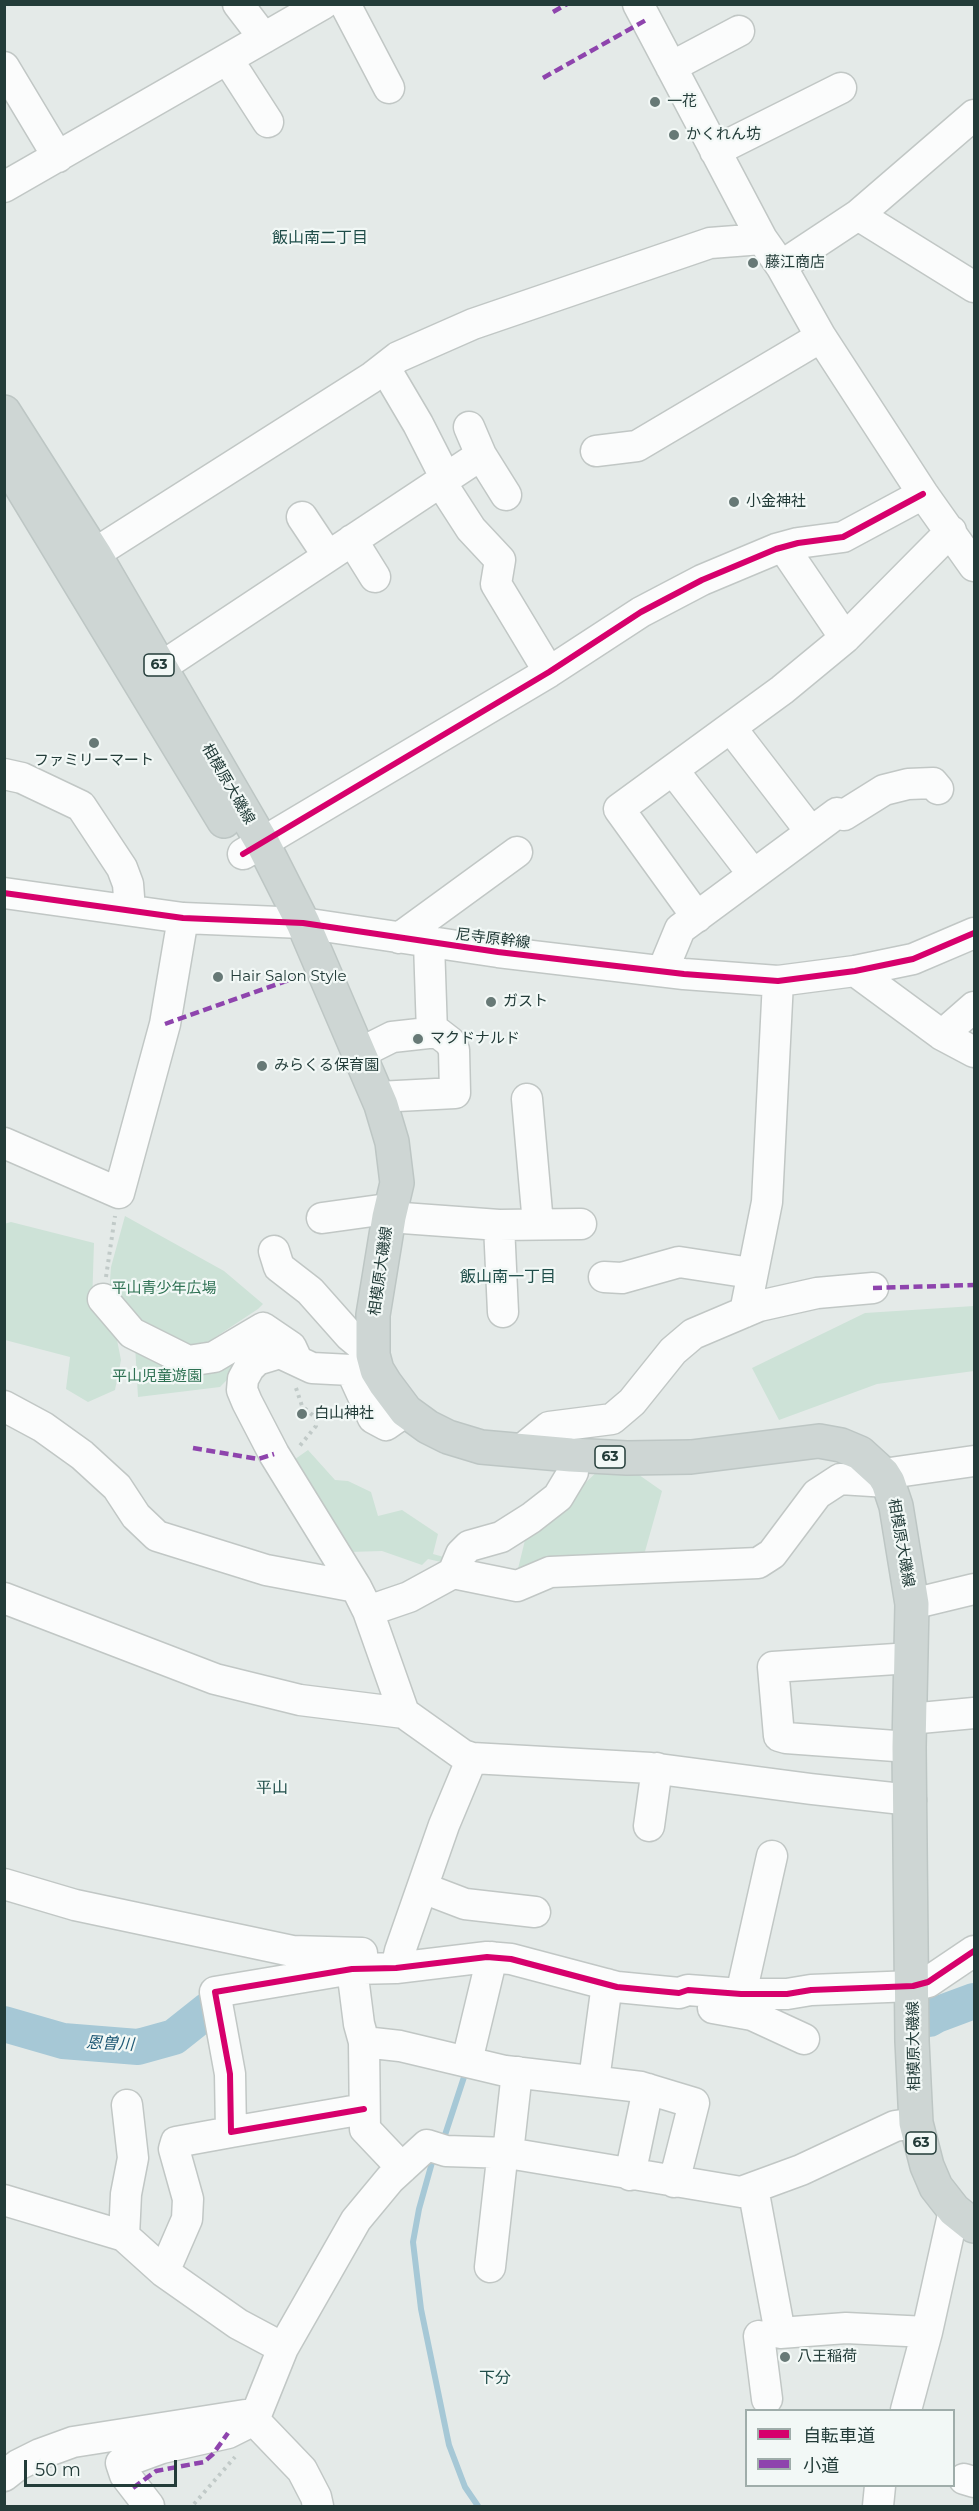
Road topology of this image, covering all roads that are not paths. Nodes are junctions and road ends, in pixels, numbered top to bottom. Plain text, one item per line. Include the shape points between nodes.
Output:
1 (238, 4) edge
2 (323, 4) edge
3 (345, 4) edge
4 (638, 4) edge
5 (739, 31) dead end
6 (264, 38) junction
7 (228, 60) junction
8 (4, 67) edge
9 (671, 67) junction
10 (378, 80) dead end
11 (822, 91) dead end
12 (975, 115) edge
13 (268, 122) dead end
14 (715, 151) junction
15 (58, 157) junction
16 (4, 187) edge
17 (858, 215) junction
18 (762, 239) junction
19 (781, 266) junction
20 (975, 287) edge
21 (821, 337) junction
22 (385, 368) junction
23 (4, 412) edge
24 (470, 428) dead end
25 (597, 454) dead end
26 (481, 455) junction
27 (4, 458) edge
28 (443, 479) junction
29 (924, 494) junction
30 (506, 495) dead end
31 (302, 517) dead end
32 (951, 531) junction
33 (340, 548) junction
34 (784, 548) junction
35 (84, 562) junction
36 (974, 565) edge
37 (375, 577) dead end
38 (845, 638) junction
39 (549, 672) junction
40 (150, 674) junction
41 (731, 728) junction
42 (673, 770) junction
43 (4, 774) edge
44 (938, 789) dead end
45 (811, 832) junction
46 (253, 849) junction
47 (517, 852) dead end
48 (753, 874) junction
49 (4, 893) edge
50 (130, 910) junction
51 (697, 917) junction
52 (183, 918) junction
53 (292, 923) junction
54 (975, 933) edge
55 (399, 938) junction
56 (429, 943) junction
57 (663, 970) junction
58 (855, 971) junction
59 (778, 981) junction
60 (975, 1007) edge
61 (432, 1033) junction
62 (942, 1035) junction
63 (975, 1052) edge
64 (360, 1053) junction
65 (378, 1097) junction
66 (527, 1099) dead end
67 (4, 1143) edge
68 (388, 1213) junction
69 (322, 1218) dead end
70 (538, 1224) junction
71 (581, 1224) dead end
72 (499, 1225) junction
73 (274, 1265) dead end
74 (751, 1273) junction
75 (616, 1282) dead end
76 (873, 1288) dead end
77 (103, 1299) road end
78 (502, 1312) dead end
79 (745, 1312) junction
80 (374, 1355) junction
81 (305, 1364) junction
82 (4, 1406) edge
83 (406, 1411) junction
84 (520, 1451) junction
85 (571, 1455) junction
86 (975, 1461) edge
87 (886, 1478) junction
88 (453, 1573) junction
89 (975, 1589) edge
90 (4, 1598) edge
91 (362, 1599) junction
92 (912, 1604) junction
93 (911, 1658) junction
94 (404, 1713) junction
95 (975, 1713) edge
96 (909, 1733) junction
97 (472, 1758) junction
98 (657, 1768) junction
99 (911, 1800) junction
100 (649, 1826) dead end
101 (774, 1871) dead end
102 (4, 1884) edge
103 (423, 1888) junction
104 (534, 1912) dead end
105 (975, 1951) edge
106 (492, 1957) junction
107 (398, 1960) junction
108 (352, 1969) junction
109 (608, 1984) junction
110 (913, 1992) junction
111 (679, 1993) junction
112 (741, 1994) junction
113 (804, 2039) dead end
114 (364, 2042) junction
115 (467, 2061) junction
116 (517, 2073) junction
117 (594, 2080) junction
118 (648, 2089) junction
119 (127, 2105) dead end
120 (364, 2109) junction
121 (916, 2123) junction
122 (231, 2132) junction
123 (508, 2153) junction
124 (402, 2168) junction
125 (630, 2175) junction
126 (674, 2182) junction
127 (753, 2188) junction
128 (4, 2200) edge
129 (964, 2218) edge
130 (124, 2236) junction
131 (490, 2267) dead end
132 (164, 2272) junction
133 (927, 2331) junction
134 (763, 2335) junction
135 (283, 2348) junction
136 (767, 2399) dead end
137 (906, 2409) edge
138 (256, 2423) junction
139 (4, 2476) edge
140 (880, 2487) edge
141 (149, 2506) edge
142 (318, 2506) edge
143 (878, 2506) edge

1 - 6 street
2 - 6 street
3 - 10 street
4 - 9 street
5 - 9 street
6 - 7 street
7 - 13 street
7 - 15 street
8 - 15 street
9 - 14 street
11 - 14 street
12 - 17 street
14 - 18 street
15 - 16 street
17 - 19 street
17 - 20 street
18 - 19 street
18 - 22 street via 710,243 472,324 398,357
19 - 21 street
21 - 25 street via 637,446
21 - 29 street
22 - 28 street via 418,424
22 - 35 street
23 - 35 main road, 相模原大磯線 / 63
24 - 26 street
26 - 28 street
26 - 30 street
27 - 35 main road, 相模原大磯線 / 63
28 - 33 street
28 - 39 street via 471,529 500,560 496,584
29 - 32 street
29 - 34 street via 843,537
31 - 33 street
32 - 36 street
32 - 38 street
33 - 37 street
33 - 40 street
34 - 38 street
34 - 39 street via 702,580 641,612
35 - 40 main road, 相模原大磯線 / 63
38 - 41 street
39 - 46 street
40 - 46 main road, 相模原大磯線 / 63
41 - 42 street
41 - 45 street
42 - 48 street
42 - 51 street via 619,809
43 - 50 street via 22,778 81,806 122,868
44 - 45 street via 933,783 884,790 844,815 837,813
45 - 48 street
46 - 53 main road, 相模原大磯線 / 63
47 - 55 street
48 - 51 street
49 - 50 street, 尼寺原幹線
50 - 52 street, 尼寺原幹線
51 - 57 street via 676,935
52 - 53 street, 尼寺原幹線
52 - 67 street via 165,1024 119,1193
53 - 55 street, 尼寺原幹線
53 - 64 main road, 相模原大磯線 / 63
53 - 68 main road, 相模原大磯線 / 63 via 364,1102
54 - 58 street, 尼寺原幹線 via 913,959
55 - 56 street, 尼寺原幹線
56 - 57 street, 尼寺原幹線
56 - 61 street
57 - 59 street, 尼寺原幹線
58 - 59 street, 尼寺原幹線
58 - 62 street
59 - 74 street via 767,1202
60 - 62 street
61 - 64 street via 392,1037
61 - 65 street via 443,1036 454,1050 455,1093
62 - 63 street
64 - 65 main road, 相模原大磯線 / 63
65 - 68 main road, 相模原大磯線 / 63 via 392,1142 398,1183
66 - 70 street
68 - 69 street
68 - 72 street
68 - 80 main road, 相模原大磯線 / 63 via 373,1315
70 - 71 street
70 - 72 street
72 - 78 street
73 - 80 street via 310,1291 350,1336
74 - 75 street via 679,1262
74 - 79 street
76 - 79 street via 817,1293
77 - 81 street via 132,1333 188,1361 214,1357 263,1328 291,1347
79 - 84 street via 693,1334 612,1419 549,1427
80 - 83 main road, 相模原大磯線 / 63 via 377,1370
81 - 83 street via 351,1370 373,1418 386,1425
81 - 91 street via 280,1353 257,1360 246,1373 242,1390 274,1454
82 - 91 street via 82,1455 117,1487 136,1516 157,1536
83 - 84 main road, 相模原大磯線 / 63 via 448,1437 481,1447
84 - 85 main road, 相模原大磯線 / 63
85 - 87 main road, 相模原大磯線 / 63 via 691,1457 819,1441 860,1453
85 - 88 street via 573,1472 558,1497 501,1537 470,1546 461,1554
86 - 87 street
87 - 88 street via 840,1479 818,1494 772,1554 758,1563 550,1572 517,1586
87 - 92 main road, 相模原大磯線 / 63 via 899,1517
88 - 91 street via 409,1597
89 - 92 street
90 - 94 street via 215,1679 300,1700
91 - 94 street
92 - 93 main road, 相模原大磯線 / 63
93 - 96 main road, 相模原大磯線 / 63
93 - 96 street via 773,1667 779,1736
94 - 97 street
95 - 96 street
96 - 99 main road, 相模原大磯線 / 63
97 - 98 street
97 - 103 street
98 - 99 street
98 - 100 street
99 - 110 main road, 相模原大磯線 / 63
101 - 112 street
102 - 107 street via 75,1905 292,1951
103 - 104 street via 465,1904
103 - 107 street
105 - 110 street
106 - 107 street
106 - 109 street
106 - 115 street
107 - 108 street
108 - 114 street
108 - 122 street via 215,1992 230,2074
109 - 111 street
109 - 117 street
110 - 112 street
110 - 121 main road, 相模原大磯線 / 63
111 - 112 street via 688,1990
111 - 113 street via 688,2003 752,2015
114 - 115 street
114 - 120 street
115 - 116 street
116 - 117 street
116 - 123 street
117 - 118 street
118 - 125 street
118 - 126 street via 694,2103
119 - 130 street via 133,2158
120 - 122 street
120 - 124 street via 365,2129
121 - 127 street via 895,2126
121 - 129 main road, 相模原大磯線 / 63 via 936,2187
122 - 132 street via 176,2142 174,2149 188,2199 187,2219
123 - 124 street via 446,2151 427,2145
123 - 125 street
123 - 131 street via 502,2159
124 - 135 street via 356,2220
125 - 126 street
126 - 127 street via 741,2192
127 - 134 street
128 - 130 street
129 - 133 street
130 - 132 street
132 - 135 street via 237,2324
133 - 134 street via 846,2328
133 - 137 street
134 - 136 street
135 - 138 street
138 - 139 street via 245,2415 73,2442 39,2454
138 - 141 street via 122,2463 125,2475
138 - 142 street via 302,2470
140 - 143 street

